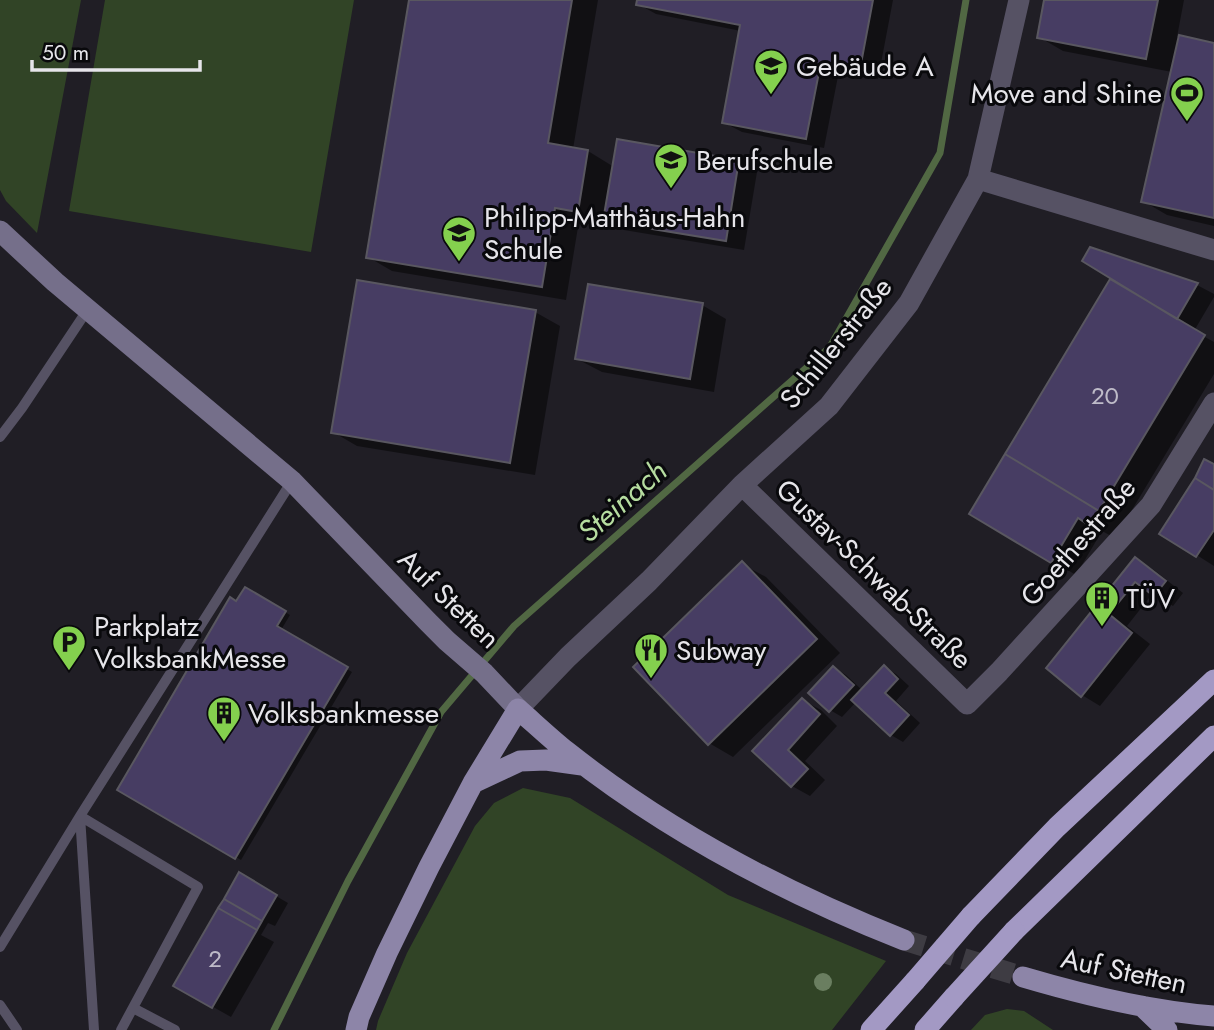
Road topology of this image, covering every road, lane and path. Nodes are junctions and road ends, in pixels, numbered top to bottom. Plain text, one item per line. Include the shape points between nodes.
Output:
1 (1019, 0) edge
2 (978, 179) junction
3 (0, 231) edge
4 (1214, 250) edge
5 (88, 309) junction
6 (1214, 403) edge
7 (0, 436) edge
8 (292, 481) junction
9 (742, 485) junction
10 (1214, 680) edge
11 (967, 704) joint
12 (518, 709) junction
13 (1214, 736) edge
14 (584, 765) junction
15 (473, 783) junction
16 (80, 816) junction
17 (905, 940) tunnel mouth
18 (0, 947) edge
19 (1023, 977) tunnel mouth
20 (0, 1005) edge
21 (1143, 1006) junction
22 (133, 1008) junction
23 (1214, 1016) edge
24 (17, 1030) edge
25 (94, 1030) edge
26 (121, 1030) edge
27 (175, 1030) edge
28 (356, 1030) edge
29 (872, 1030) edge
30 (925, 1030) edge
31 (1167, 1030) edge

1 - 2 street, Schillerstraße
2 - 4 street
2 - 9 street, Schillerstraße via 909,303 829,406
3 - 5 street, Auf Stetten
5 - 7 lane
5 - 8 street, Auf Stetten
6 - 11 street, Goethestraße via 1152,505
8 - 12 street, Auf Stetten
8 - 16 lane
9 - 11 street, Gustav-Schwab-Straße
9 - 12 street, Schillerstraße
10 - 29 highway, bridge via 1057,827 971,916
12 - 14 main road, Auf Stetten
12 - 15 main road
13 - 30 highway, bridge via 1014,931
14 - 15 main road via 520,761
14 - 17 main road, Auf Stetten via 670,824 767,878
15 - 28 main road via 387,953
16 - 18 lane
16 - 22 lane via 198,887
16 - 25 lane
19 - 21 main road, Auf Stetten
20 - 24 lane
21 - 23 main road, Auf Stetten
21 - 31 main road
22 - 26 lane
22 - 27 lane

